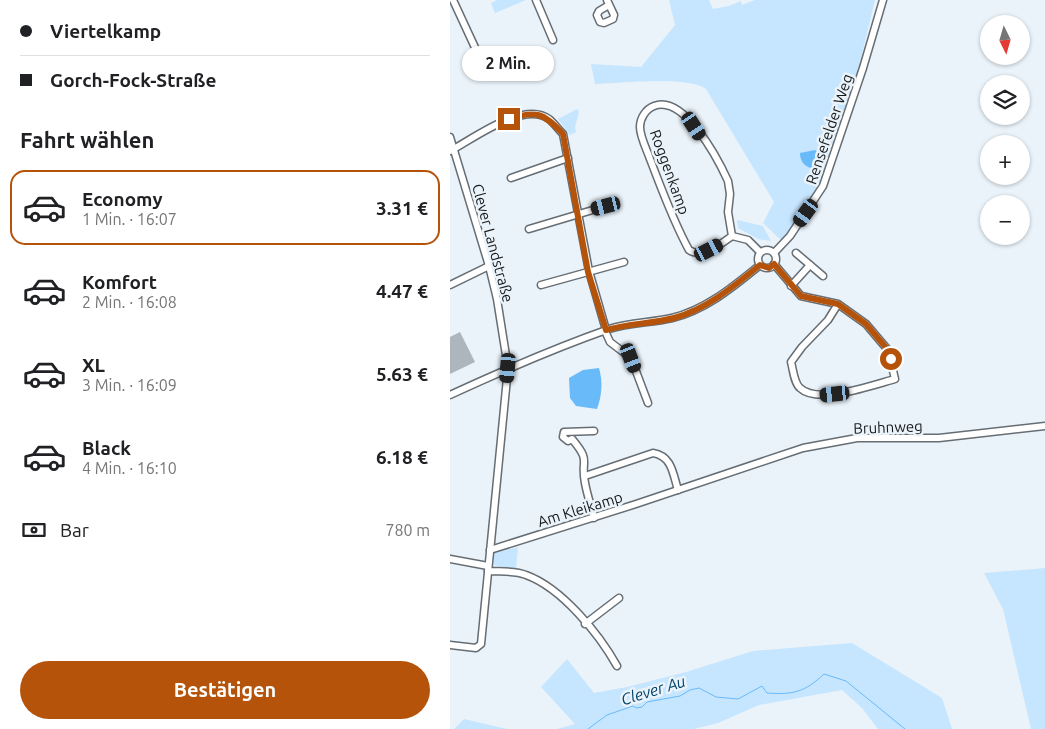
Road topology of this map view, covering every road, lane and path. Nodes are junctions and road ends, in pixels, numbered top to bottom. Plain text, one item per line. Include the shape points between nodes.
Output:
1 (453, 0) edge
2 (536, 0) edge
3 (883, 0) edge
4 (554, 40) dead end
5 (478, 54) dead end
6 (450, 138) edge
7 (452, 150) edge
8 (568, 158) junction
9 (511, 178) dead end
10 (606, 206) dead end
11 (577, 213) junction
12 (528, 229) dead end
13 (732, 236) junction
14 (760, 252) junction
15 (774, 253) junction
16 (796, 253) dead end
17 (624, 262) dead end
18 (774, 264) junction
19 (760, 265) junction
20 (810, 265) junction
21 (489, 266) junction
22 (588, 272) junction
23 (823, 276) dead end
24 (450, 285) edge
25 (541, 285) dead end
26 (791, 286) junction
27 (838, 304) junction
28 (605, 331) junction
29 (508, 368) junction
30 (450, 395) edge
31 (648, 403) dead end
32 (1045, 426) edge
33 (594, 431) dead end
34 (584, 476) junction
35 (678, 490) junction
36 (594, 518) junction
37 (490, 550) junction
38 (450, 559) edge
39 (488, 568) junction
40 (619, 598) dead end
41 (585, 624) junction
42 (450, 645) edge
43 (617, 666) dead end

1 - 5 street
2 - 4 street
3 - 15 street, Rensefelder Weg via 864,68 823,186 790,236
6 - 7 street, Clever Landstraße
7 - 8 street via 509,119 537,115 549,119 563,134
7 - 21 street, Clever Landstraße
8 - 9 street
8 - 11 street
10 - 11 street
11 - 12 street
11 - 22 street
13 - 13 street, Roggenkamp via 728,181 711,151 688,117 675,107 658,104 651,107 640,126 645,145 689,250 694,254 701,253
13 - 14 street via 748,240
14 - 15 street via 769,250
14 - 19 street via 757,258
15 - 18 street
16 - 20 street
17 - 22 street
18 - 19 street via 769,268
18 - 26 street
19 - 28 street via 727,292 688,313
20 - 23 street
20 - 26 street
21 - 24 street
21 - 29 street, Clever Landstraße
22 - 25 street
22 - 28 street
26 - 27 street via 808,299
27 - 27 street via 866,324 888,350 895,379 825,394 808,393 798,385 792,357 828,320
28 - 29 street
28 - 31 street via 610,342 631,358
29 - 30 street
29 - 37 street, Clever Landstraße
32 - 35 street, Bruhnweg via 939,438 856,438 787,453
33 - 34 street via 576,430 572,435 585,458
34 - 35 street via 654,453 661,454 668,459
34 - 36 street
35 - 36 street, Am Kleikamp
36 - 37 street, Am Kleikamp
37 - 39 street, Clever Landstraße
38 - 39 street
39 - 41 street via 526,574 540,582 567,603
39 - 42 street, Clever Landstraße via 481,644 476,648
40 - 41 street
41 - 43 street

